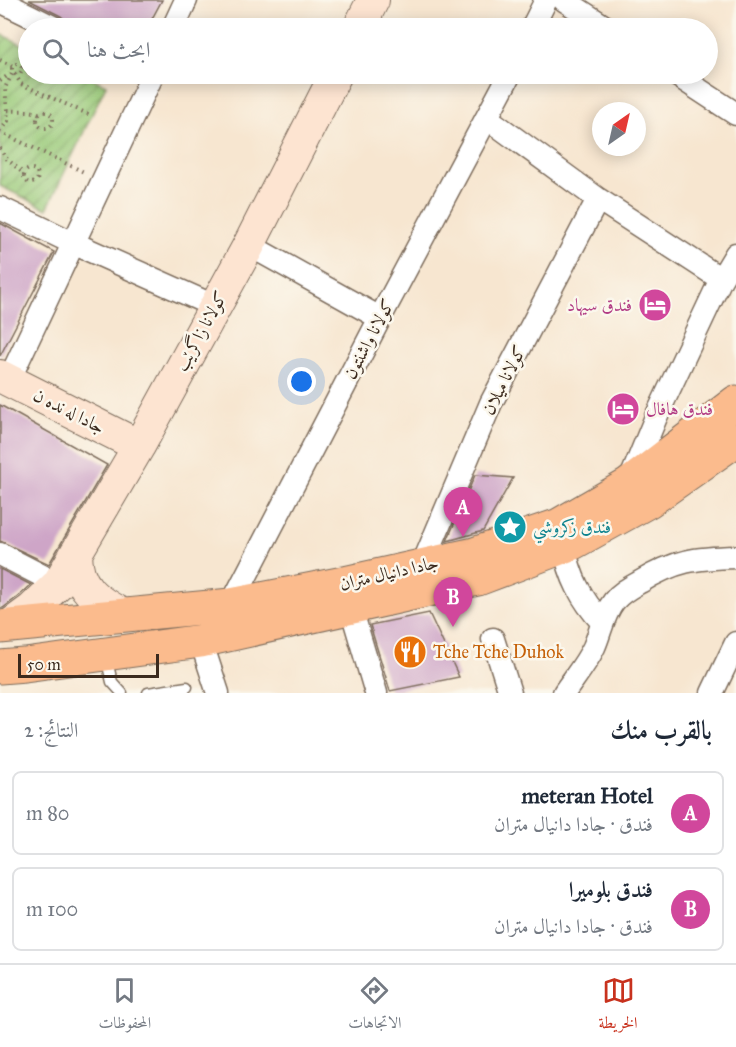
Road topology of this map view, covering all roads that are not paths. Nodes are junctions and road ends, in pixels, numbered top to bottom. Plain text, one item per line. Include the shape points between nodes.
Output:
1 (186, 0) edge
2 (373, 0) edge
3 (546, 0) edge
4 (564, 0) edge
5 (0, 2) edge
6 (34, 18) edge
7 (178, 18) edge
8 (364, 18) edge
9 (537, 18) edge
10 (592, 18) edge
11 (144, 84) edge
12 (331, 84) edge
13 (505, 84) edge
14 (690, 84) edge
15 (736, 114) edge
16 (488, 118) junction
17 (598, 199) junction
18 (0, 208) edge
19 (73, 243) junction
20 (249, 245) junction
21 (736, 254) edge
22 (721, 279) junction
23 (214, 306) junction
24 (380, 318) junction
25 (4, 378) edge
26 (736, 402) edge
27 (736, 440) edge
28 (139, 446) junction
29 (634, 495) junction
30 (564, 546) junction
31 (76, 553) junction
32 (0, 554) edge
33 (736, 557) edge
34 (422, 566) junction
35 (58, 584) junction
36 (231, 605) junction
37 (351, 608) junction
38 (123, 615) junction
39 (602, 622) junction
40 (4, 627) edge
41 (493, 639) dead end
42 (201, 641) junction
43 (736, 643) edge
44 (106, 655) junction
45 (0, 667) edge
46 (188, 687) dead end
47 (122, 693) edge
48 (148, 693) edge
49 (218, 693) edge
50 (376, 693) edge
51 (510, 693) edge
52 (564, 693) edge
53 (712, 693) edge

1 - 7 street
2 - 8 street
3 - 9 street
4 - 10 street
5 - 6 street
11 - 19 street
12 - 20 street, كولانا زاگرێب
13 - 16 street, كولانا واشنتون
14 - 15 street
16 - 17 street
16 - 24 street, كولانا واشنتون
17 - 22 street
17 - 34 street, كولانا ميلان via 492,403
18 - 19 street
19 - 23 street
19 - 25 street
20 - 23 street, كولانا زاگرێب
20 - 24 street
21 - 22 street
22 - 29 street via 656,417
23 - 28 street, كولانا زاگرێب
24 - 36 street, كولانا واشنتون
25 - 28 street, جادا له نده ن
26 - 29 main road, جادا دانيال متران
27 - 29 main road, جادا دانيال متران
28 - 31 street, كولانا زاگرێب
29 - 30 main road, جادا دانيال متران
29 - 34 main road, جادا دانيال متران via 474,554
30 - 37 main road, جادا دانيال متران via 478,579
30 - 39 street via 580,596
31 - 35 street, كولانا زاگرێب
31 - 38 street via 83,584 94,597
32 - 35 street
33 - 39 street via 690,560 662,569 625,591
34 - 36 main road, جادا دانيال متران
35 - 40 street, كولانا زاگرێب via 32,609
36 - 38 main road, جادا دانيال متران
37 - 42 main road, جادا دانيال متران
37 - 50 street
38 - 40 main road, جادا دانيال متران
39 - 52 street via 591,653
41 - 51 street
42 - 44 main road, جادا دانيال متران
42 - 49 street
43 - 53 street
44 - 45 main road, جادا دانيال متران
44 - 47 lane via 111,682
46 - 48 lane

